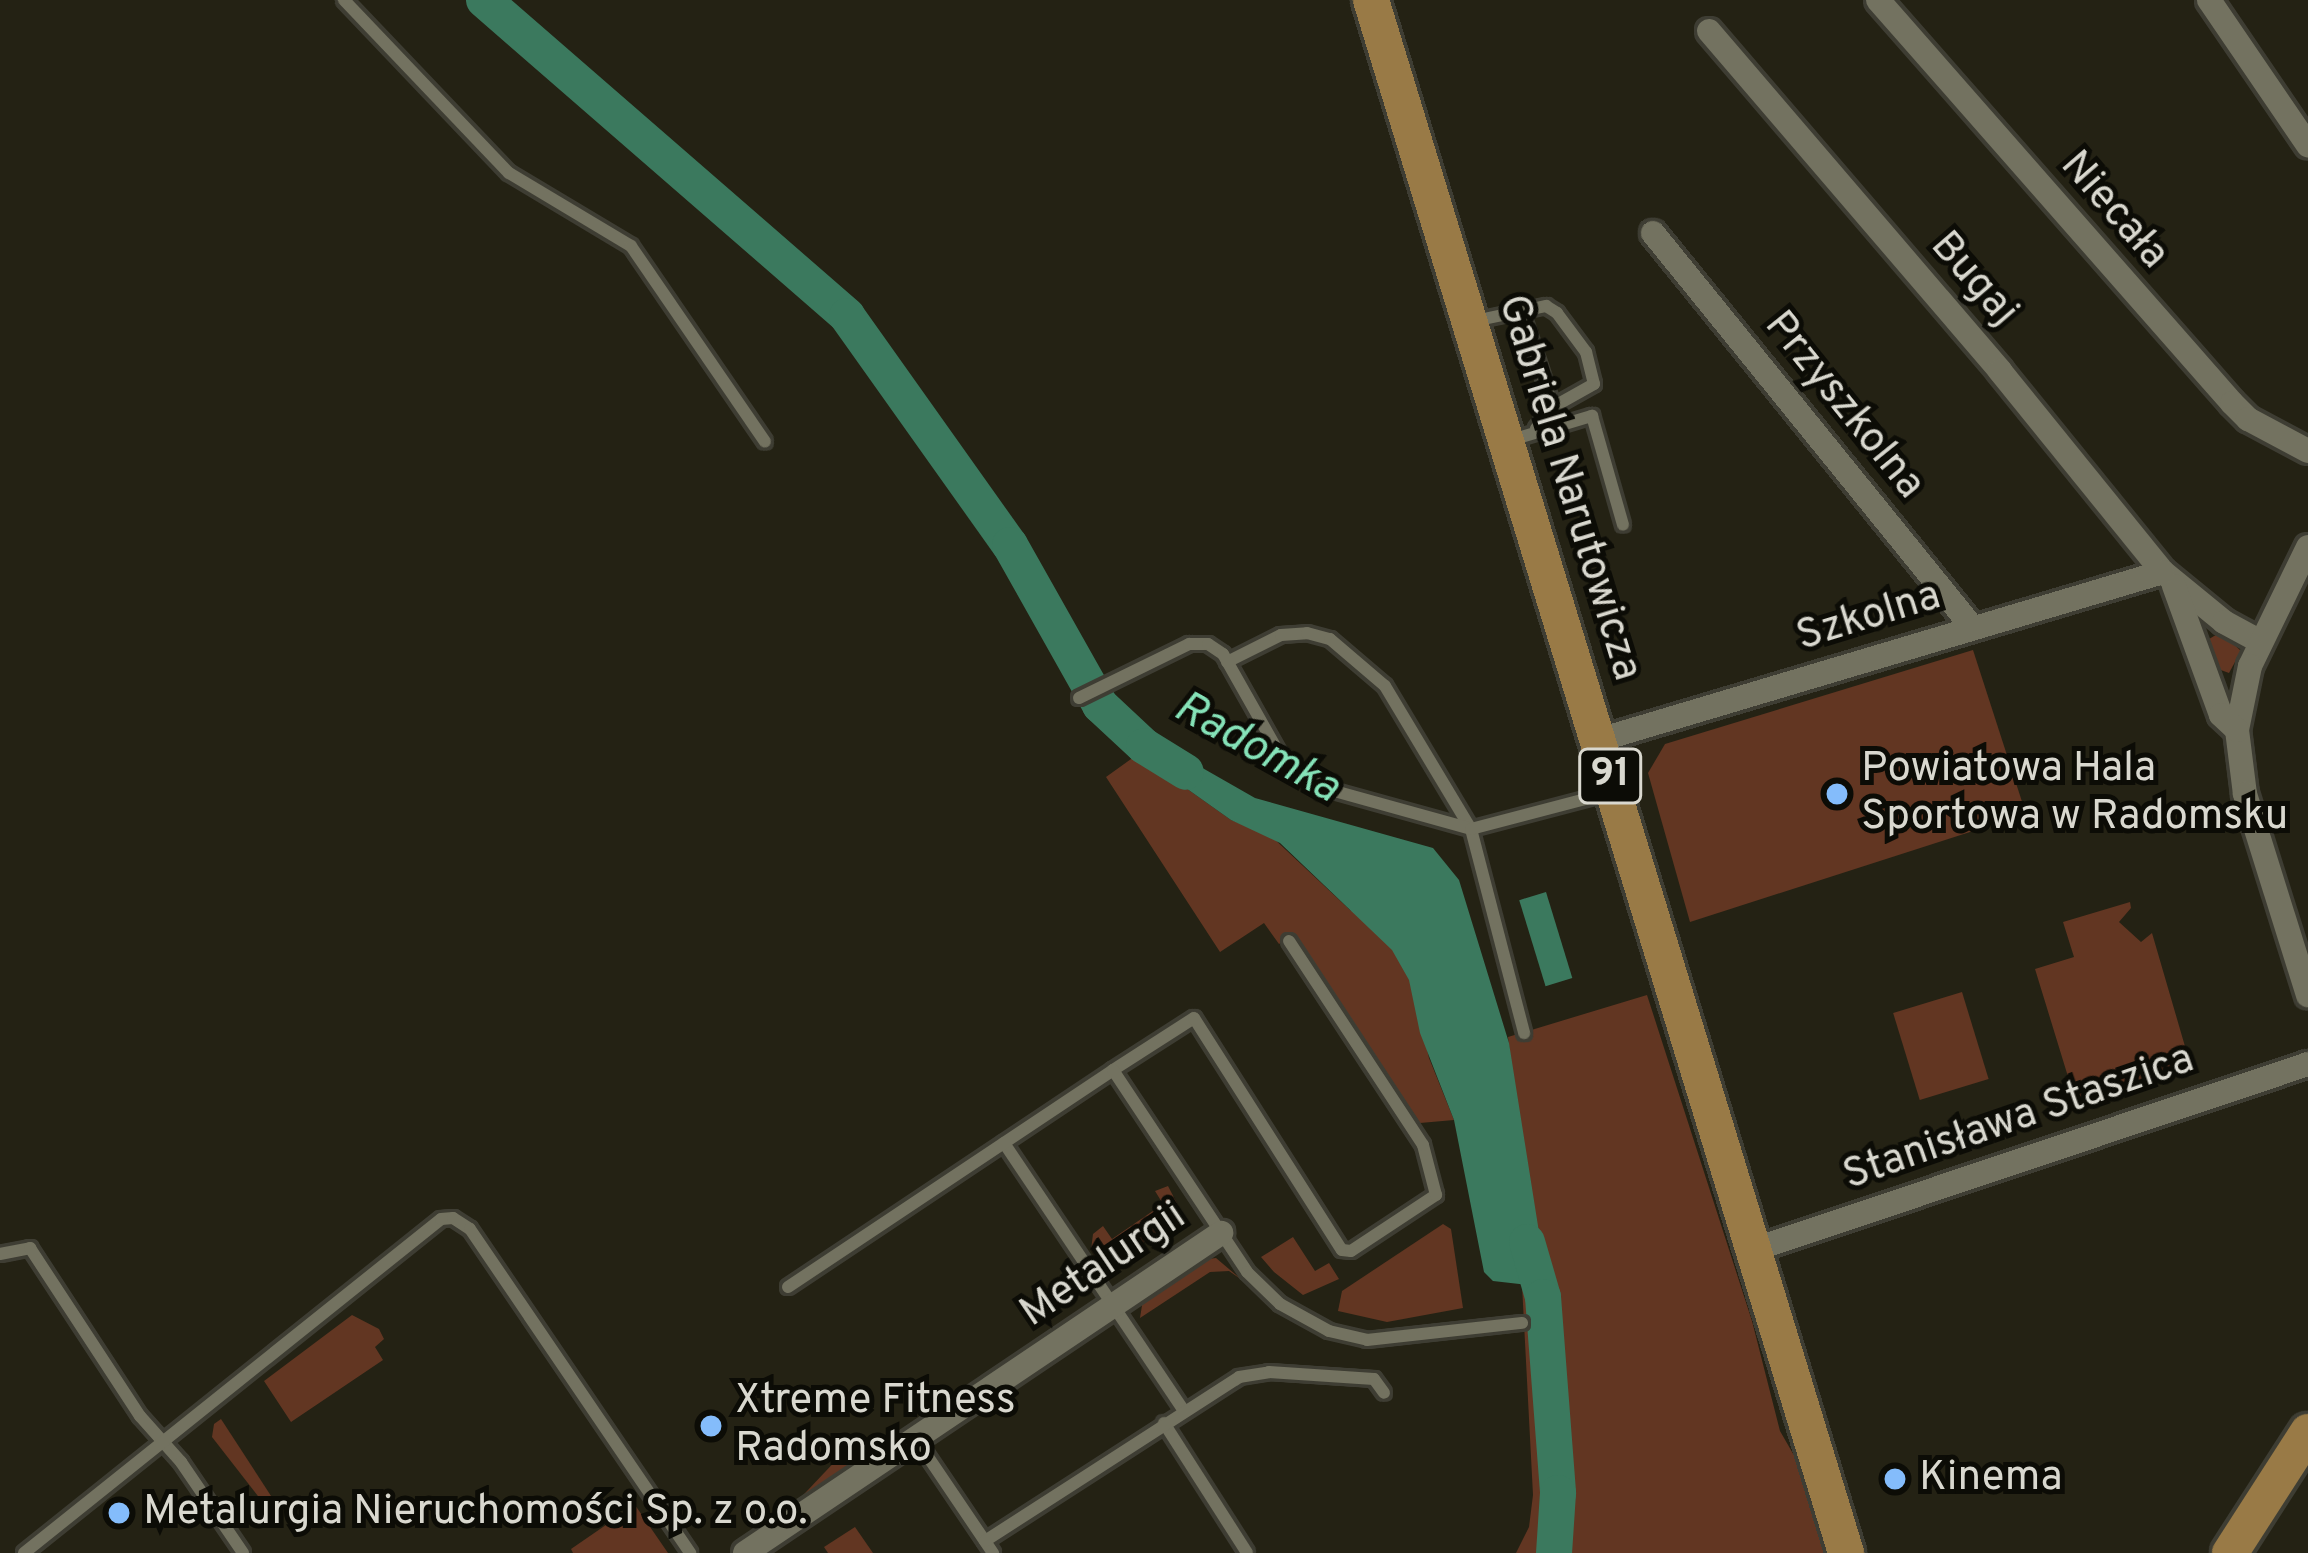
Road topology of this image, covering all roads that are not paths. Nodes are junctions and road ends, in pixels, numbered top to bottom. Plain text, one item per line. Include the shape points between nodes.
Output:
1 (344, 0) edge
2 (1371, 0) edge
3 (1878, 0) edge
4 (2209, 0) edge
5 (1709, 31) dead end
6 (2308, 145) edge
7 (1653, 233) dead end
8 (1521, 310) junction
9 (1470, 322) junction
10 (1553, 407) junction
11 (1518, 438) junction
12 (765, 442) dead end
13 (2308, 451) edge
14 (1623, 525) dead end
15 (2308, 547) edge
16 (2168, 578) junction
17 (1973, 628) junction
18 (2261, 642) junction
19 (1227, 662) junction
20 (1078, 698) dead end
21 (2237, 730) junction
22 (1599, 740) junction
23 (1614, 791) junction
24 (1471, 829) junction
25 (1289, 941) dead end
26 (2308, 994) edge
27 (1524, 1033) dead end
28 (2308, 1064) edge
29 (1113, 1070) junction
30 (1004, 1143) junction
31 (1221, 1233) junction
32 (1756, 1249) junction
33 (0, 1254) edge
34 (788, 1287) dead end
35 (1114, 1306) junction
36 (1522, 1323) dead end
37 (1384, 1393) dead end
38 (1184, 1411) junction
39 (1165, 1424) junction
40 (2308, 1432) edge
41 (916, 1439) junction
42 (165, 1442) junction
43 (989, 1547) edge
44 (24, 1553) edge
45 (243, 1553) edge
46 (690, 1553) edge
47 (745, 1553) edge
48 (1247, 1553) edge
49 (1846, 1553) edge
50 (2230, 1553) edge

1 - 12 lane via 509,173 631,246
2 - 9 main road, Gabriela Narutowicza / 91
3 - 13 street, Niecała via 2232,403
4 - 6 street
5 - 16 street, Bugaj
7 - 17 street, Przyszkolna
8 - 9 lane
8 - 10 lane
8 - 10 lane via 1546,306 1557,313 1586,352 1594,384
9 - 11 main road, Gabriela Narutowicza / 91
10 - 11 lane
11 - 14 lane via 1592,416
11 - 22 main road, Gabriela Narutowicza / 91
15 - 18 street
16 - 17 street, Szkolna
16 - 18 street, Bugaj
16 - 21 street, Bugaj via 2221,715
17 - 22 street, Szkolna
18 - 21 street
19 - 20 lane via 1208,644 1189,644
19 - 24 lane via 1298,771 1338,793
19 - 24 lane via 1296,632 1330,639 1398,702
21 - 26 street, Bugaj via 2246,794
22 - 23 main road, Gabriela Narutowicza / 91
23 - 24 lane
23 - 32 main road, Gabriela Narutowicza / 91
24 - 27 lane
25 - 29 lane via 1423,1145 1436,1195 1342,1250 1194,1018
28 - 32 street, Stanisława Staszica
29 - 30 lane
29 - 31 lane
30 - 34 lane
30 - 35 lane
31 - 35 street, Metalurgii
31 - 36 lane, Metalurgii via 1280,1304 1329,1331 1392,1341
32 - 49 main road, Gabriela Narutowicza / 91
33 - 42 lane via 30,1248
35 - 38 lane
35 - 41 street, Metalurgii
37 - 38 lane via 1374,1379 1269,1372 1239,1377
38 - 39 lane
39 - 43 lane
39 - 48 lane
40 - 50 main road
41 - 43 lane
41 - 47 street, Metalurgii
42 - 44 lane
42 - 45 lane
42 - 46 lane via 453,1217 470,1229

